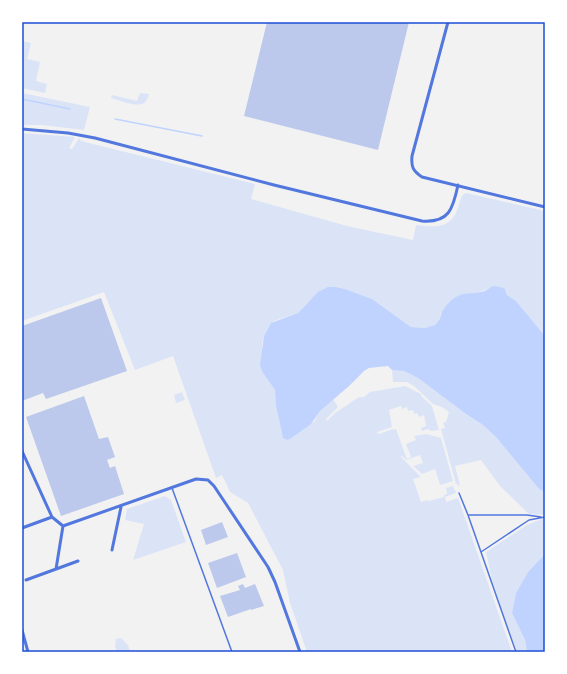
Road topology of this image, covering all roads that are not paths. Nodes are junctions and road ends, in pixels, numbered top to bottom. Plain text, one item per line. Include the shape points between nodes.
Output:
1 (448, 22) edge
2 (22, 129) edge
3 (458, 184) junction
4 (545, 207) edge
5 (22, 451) edge
6 (172, 488) junction
7 (459, 492) dead end
8 (121, 506) junction
9 (468, 516) junction
10 (52, 517) junction
11 (541, 517) junction
12 (545, 517) edge
13 (63, 526) junction
14 (22, 528) edge
15 (112, 550) dead end
16 (481, 552) junction
17 (78, 561) dead end
18 (56, 569) junction
19 (26, 580) dead end
20 (22, 630) edge
21 (28, 652) edge
22 (232, 652) edge
23 (300, 652) edge
24 (516, 652) edge

1 - 3 street via 412,156 412,169 422,177
2 - 3 street via 95,138 422,221 440,220 446,215
3 - 4 street
5 - 10 street
6 - 8 street
6 - 22 lane
6 - 23 street via 196,479 208,480 214,486 268,567
7 - 9 lane
8 - 13 street
8 - 15 street
9 - 11 lane
9 - 16 lane
10 - 13 street
10 - 14 street
11 - 12 lane
11 - 16 lane via 529,520
13 - 18 street
16 - 24 lane
17 - 18 street
18 - 19 street
20 - 21 street

